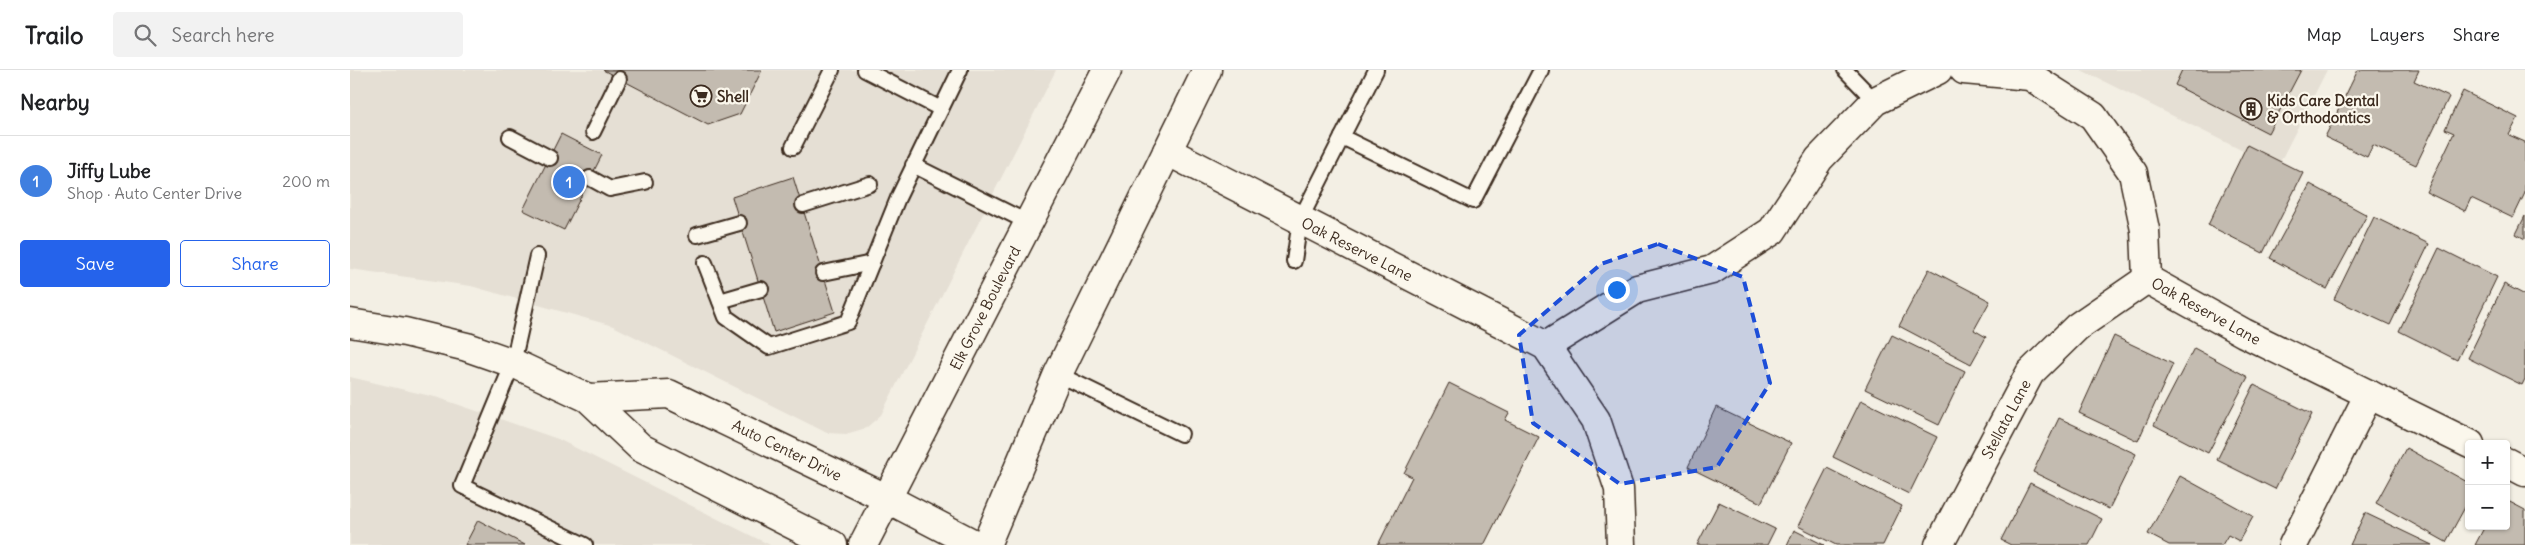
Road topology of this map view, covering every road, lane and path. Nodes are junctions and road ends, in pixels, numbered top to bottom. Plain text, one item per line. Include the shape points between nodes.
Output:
1 (832, 70) edge
2 (865, 70) edge
3 (960, 70) edge
4 (1107, 70) edge
5 (1207, 70) edge
6 (1376, 70) edge
7 (1541, 70) edge
8 (1845, 70) edge
9 (1938, 70) edge
10 (1964, 70) edge
11 (619, 79) dead end
12 (1875, 101) junction
13 (941, 109) junction
14 (593, 132) dead end
15 (510, 137) dead end
16 (1342, 137) junction
17 (793, 147) dead end
18 (1167, 151) junction
19 (550, 158) dead end
20 (913, 166) junction
21 (590, 178) dead end
22 (645, 182) dead end
23 (870, 184) dead end
24 (804, 205) dead end
25 (1300, 220) junction
26 (739, 223) dead end
27 (1029, 223) junction
28 (697, 235) dead end
29 (537, 256) dead end
30 (1294, 261) dead end
31 (872, 262) junction
32 (705, 263) dead end
33 (823, 273) dead end
34 (2146, 279) junction
35 (761, 289) dead end
36 (720, 302) junction
37 (350, 323) edge
38 (1546, 346) junction
39 (513, 363) junction
40 (1058, 374) junction
41 (2369, 394) junction
42 (588, 398) junction
43 (1181, 434) dead end
44 (2465, 442) edge
45 (2510, 464) edge
46 (2525, 472) edge
47 (886, 498) junction
48 (586, 545) edge
49 (833, 545) edge
50 (863, 545) edge
51 (976, 545) edge
52 (986, 545) edge
53 (1621, 545) edge
54 (1939, 545) edge
55 (2293, 545) edge

1 - 17 lane
2 - 13 lane
3 - 13 lane
4 - 27 street, Elk Grove Boulevard
5 - 18 street
6 - 16 lane
7 - 16 lane via 1473,201
8 - 12 lane
9 - 12 street
10 - 34 street, Oak Reserve Lane via 2030,76 2093,116 2134,173 2145,230
11 - 14 lane
12 - 38 street via 1819,159 1772,230 1712,270 1637,289
13 - 20 lane
15 - 19 lane
16 - 25 lane
18 - 25 street, Oak Reserve Lane
18 - 40 street
20 - 27 lane
20 - 31 lane
21 - 22 lane via 610,189
23 - 24 lane
25 - 30 lane
25 - 38 street, Oak Reserve Lane
26 - 28 lane
27 - 47 street, Elk Grove Boulevard
29 - 39 lane
31 - 33 lane
31 - 36 lane via 848,322 770,348 726,317
32 - 36 lane
34 - 41 street, Oak Reserve Lane via 2244,333
34 - 54 street, Stellata Lane via 2077,327 2030,373
35 - 36 lane
37 - 39 street, Auto Center Drive via 467,347
38 - 53 street, Oak Reserve Lane via 1596,420 1619,489
39 - 42 street, Auto Center Drive
39 - 48 lane via 462,486
40 - 43 lane
40 - 52 street
41 - 44 street, Oak Reserve Lane
41 - 55 street
42 - 47 street, Auto Center Drive via 669,394
42 - 49 street, Auto Center Drive via 641,448
45 - 46 street
47 - 50 street, Elk Grove Boulevard
47 - 51 street, Auto Center Drive

